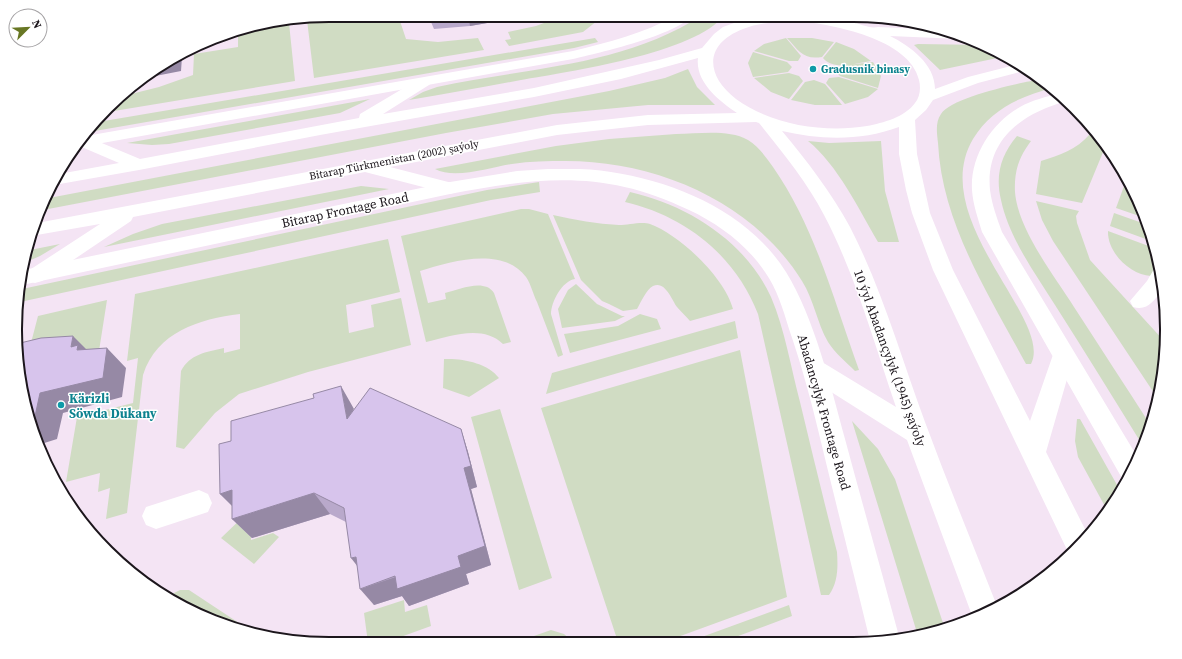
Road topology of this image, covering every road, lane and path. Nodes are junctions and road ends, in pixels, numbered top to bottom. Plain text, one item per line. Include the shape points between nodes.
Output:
1 (672, 22) edge
2 (742, 22) edge
3 (842, 22) edge
4 (857, 24) edge
5 (932, 32) edge
6 (707, 51) junction
7 (1016, 69) edge
8 (424, 82) junction
9 (927, 97) junction
10 (1056, 99) edge
11 (761, 118) junction
12 (907, 118) junction
13 (356, 123) junction
14 (87, 141) edge
15 (85, 144) edge
16 (139, 165) junction
17 (363, 166) junction
18 (61, 179) edge
19 (450, 188) junction
20 (668, 192) joint
21 (133, 210) junction
22 (39, 229) edge
23 (29, 277) edge
24 (1156, 283) edge
25 (1141, 301) dead end
26 (1063, 355) junction
27 (814, 369) junction
28 (917, 433) junction
29 (1033, 452) junction
30 (1128, 466) edge
31 (199, 503) dead end
32 (156, 516) dead end
33 (1076, 540) edge
34 (983, 608) edge
35 (883, 635) edge

1 - 8 main road via 641,38 615,46
2 - 6 main road via 714,41
3 - 4 main road
4 - 5 main road
4 - 9 main road via 903,49 919,64 927,81
6 - 11 main road via 704,66 711,83 726,99
6 - 13 main road via 641,70 586,82
7 - 9 main road via 973,80
8 - 13 main road
8 - 14 main road
9 - 12 main road via 916,112
10 - 26 main road via 1032,107 1008,122 986,155 980,184 992,232
11 - 12 main road via 798,129 845,133 882,128
11 - 17 main road, Bitarap Türkmenistan (2002) şaýoly via 605,123 500,139
11 - 28 main road, 10 ýyl Abadançylyk (1945) şaýoly via 803,166 840,228 859,270
12 - 29 main road via 908,154 921,213 943,270
13 - 16 main road
15 - 16 main road
16 - 18 main road
17 - 19 main road
17 - 21 main road, Bitarap Türkmenistan (2002) şaýoly
19 - 20 main road, Bitarap Frontage Road via 515,176 569,173 622,178
19 - 23 main road, Bitarap Frontage Road
20 - 27 main road, Abadancylyk Frontage Road via 715,215 763,255 778,274 788,294
21 - 22 main road, Bitarap Türkmenistan (2002) şaýoly
21 - 23 main road
24 - 25 main road
26 - 29 main road
26 - 30 main road
27 - 28 main road
27 - 35 main road, Abadancylyk Frontage Road
28 - 34 main road, 10 ýyl Abadançylyk (1945) şaýoly
29 - 33 main road
31 - 32 main road

